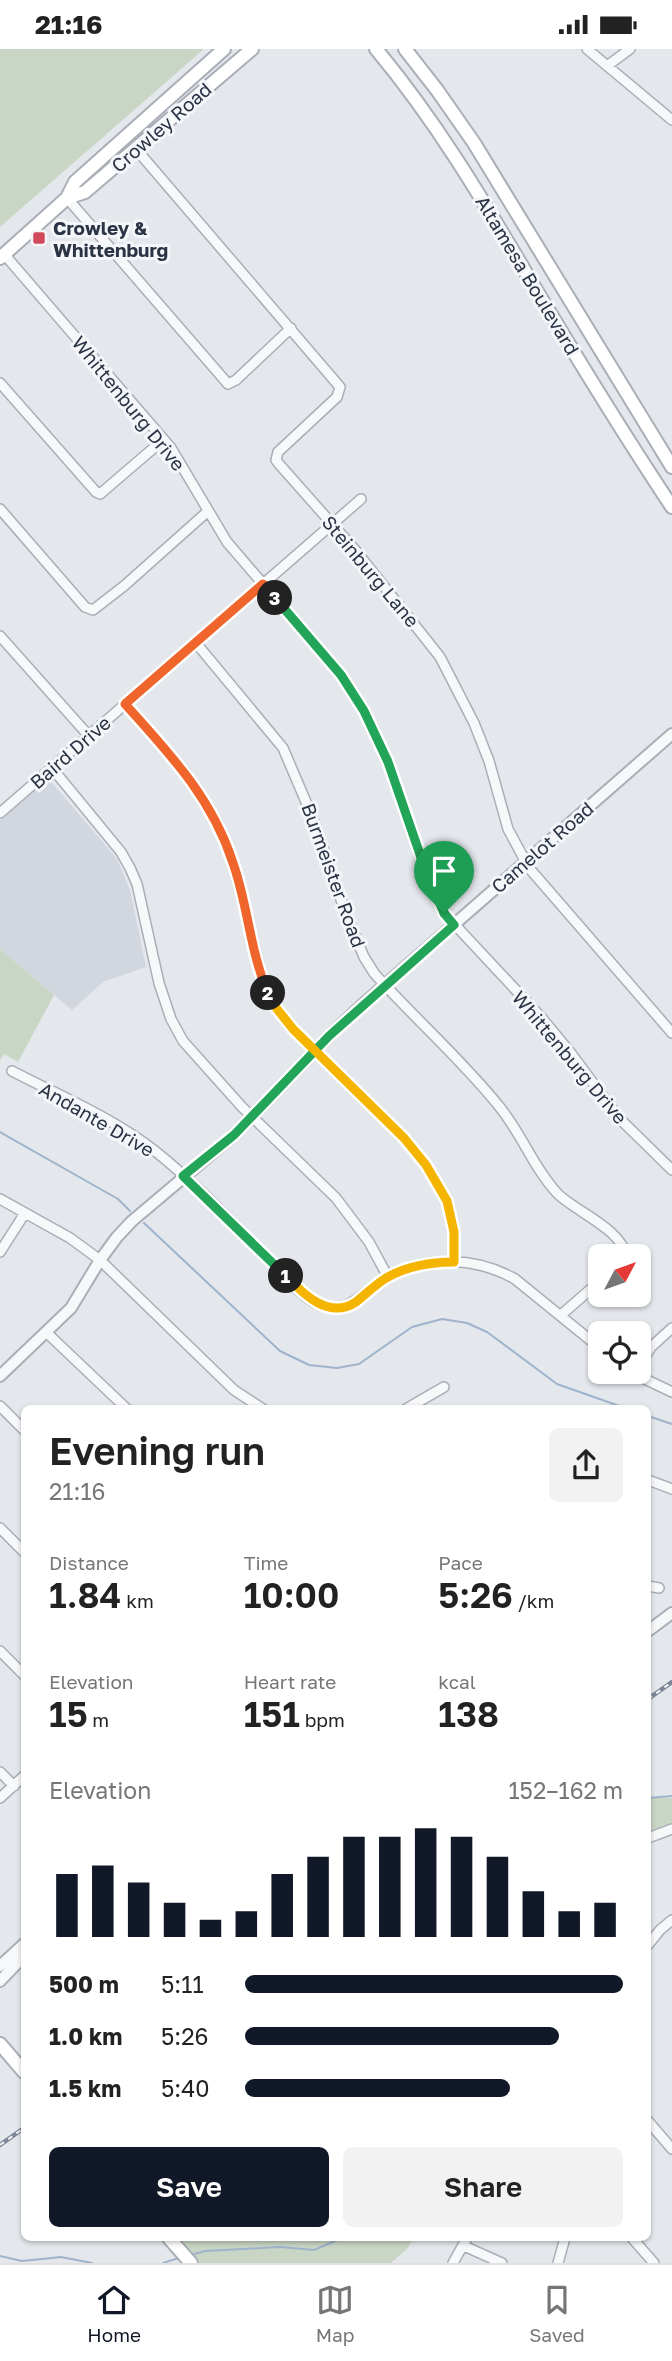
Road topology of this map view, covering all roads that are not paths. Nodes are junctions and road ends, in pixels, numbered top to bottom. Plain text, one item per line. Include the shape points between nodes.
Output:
1 (224, 49) edge
2 (252, 49) edge
3 (376, 49) edge
4 (405, 49) edge
5 (587, 49) edge
6 (630, 49) edge
7 (607, 66) junction
8 (450, 109) junction
9 (146, 119) junction
10 (672, 120) edge
11 (432, 121) junction
12 (136, 149) junction
13 (67, 198) junction
14 (2, 256) edge
15 (291, 328) junction
16 (608, 363) junction
17 (589, 376) junction
18 (0, 383) edge
19 (163, 440) junction
20 (672, 467) edge
21 (361, 499) dead end
22 (672, 507) edge
23 (0, 509) edge
24 (207, 512) junction
25 (332, 524) junction
26 (263, 584) junction
27 (0, 636) edge
28 (196, 643) junction
29 (125, 704) junction
30 (672, 734) edge
31 (89, 736) junction
32 (51, 768) junction
33 (0, 813) edge
34 (525, 862) junction
35 (454, 925) junction
36 (385, 985) junction
37 (672, 1033) edge
38 (315, 1050) junction
39 (12, 1071) dead end
40 (252, 1116) junction
41 (672, 1170) edge
42 (183, 1176) junction
43 (0, 1199) edge
44 (25, 1213) junction
45 (618, 1244) edge
46 (0, 1252) edge
47 (100, 1260) junction
48 (454, 1262) junction
49 (388, 1277) junction
50 (588, 1291) edge
51 (561, 1315) junction
52 (672, 1328) edge
53 (47, 1333) junction
54 (588, 1338) edge
55 (651, 1347) edge
56 (0, 1376) edge
57 (651, 1380) edge
58 (444, 1387) dead end
59 (672, 1392) edge
60 (123, 1405) edge
61 (258, 1405) edge
62 (413, 1405) edge
63 (0, 1406) edge
64 (21, 1427) edge
65 (651, 1481) edge
66 (672, 1489) edge
67 (0, 1528) edge
68 (21, 1549) edge
69 (651, 1587) edge
70 (659, 1588) dead end
71 (672, 1613) edge
72 (651, 1629) edge
73 (0, 1651) edge
74 (21, 1672) edge
75 (0, 1772) edge
76 (21, 1779) edge
77 (14, 1786) junction
78 (0, 1798) edge
79 (672, 1829) edge
80 (651, 1837) edge
81 (672, 1920) edge
82 (651, 1941) edge
83 (21, 1947) edge
84 (21, 1959) edge
85 (0, 1966) edge
86 (0, 1981) edge
87 (0, 2044) edge
88 (21, 2068) edge
89 (651, 2124) edge
90 (672, 2149) edge
91 (172, 2241) edge
92 (564, 2241) edge
93 (635, 2241) edge
94 (466, 2242) edge
95 (191, 2263) edge
96 (453, 2263) edge
97 (502, 2263) edge
98 (558, 2263) edge
99 (654, 2263) edge

1 - 9 main road, Crowley Road
2 - 12 main road, Crowley Road
3 - 11 main road, Altamesa Boulevard
4 - 8 main road, Altamesa Boulevard
5 - 7 street
6 - 7 street
7 - 10 street
8 - 11 main road
8 - 16 main road, Altamesa Boulevard
9 - 12 main road
9 - 13 main road, Crowley Road via 75,181
11 - 17 main road, Altamesa Boulevard
12 - 13 main road, Crowley Road via 85,192
12 - 15 street, Steinburg Lane
13 - 14 main road, Crowley Road
13 - 15 street via 228,384
14 - 19 street, Whittenburg Drive
15 - 25 street, Steinburg Lane via 341,390 278,452 276,460
16 - 17 main road
16 - 20 main road, Altamesa Boulevard
17 - 22 main road, Altamesa Boulevard
18 - 19 street via 100,494
19 - 24 street, Whittenburg Drive via 180,461
21 - 25 street, Baird Drive
23 - 24 street via 85,607 93,610
24 - 26 street, Whittenburg Drive
25 - 26 street, Baird Drive
25 - 34 street, Steinburg Lane via 440,657 474,723 508,829
26 - 28 street, Baird Drive
26 - 35 street, Whittenburg Drive via 341,675 364,711 388,762 437,900
27 - 31 street
28 - 29 street, Baird Drive
28 - 36 street, Burmeister Road via 283,748 364,957
29 - 31 street, Baird Drive
29 - 38 street via 185,772 210,809 233,863 264,984 277,1009
30 - 34 street, Camelot Road
31 - 32 street, Baird Drive
32 - 33 street, Baird Drive
32 - 40 street via 130,868 159,982 183,1041
34 - 35 street, Camelot Road
34 - 37 street, Steinburg Lane
35 - 36 street, Camelot Road
35 - 41 street, Whittenburg Drive via 541,1017 619,1118
36 - 38 street, Camelot Road
36 - 45 street, Burmeister Road via 507,1115 558,1194 608,1230
38 - 40 street, Camelot Road
38 - 48 street via 404,1138 440,1186 453,1223
39 - 42 street, Andante Drive via 120,1128
40 - 42 street, Camelot Road
40 - 49 street via 343,1206
42 - 47 street, Camelot Road via 132,1221
42 - 49 street, Andante Drive via 318,1304 351,1304
43 - 44 street
44 - 46 street
44 - 47 street
47 - 53 street, Camelot Road via 71,1308
47 - 61 street via 226,1382
48 - 49 street via 422,1264
48 - 51 street via 502,1272
50 - 51 street
51 - 54 street
52 - 55 street
53 - 56 street, Camelot Road
53 - 60 street
57 - 59 street
58 - 62 street
63 - 64 street
65 - 66 street
67 - 68 street
69 - 70 street
71 - 72 street
73 - 74 street
75 - 77 street
76 - 77 street
77 - 78 street
79 - 80 street
81 - 82 street
83 - 85 street
84 - 86 street
87 - 88 main road
89 - 90 street
91 - 95 main road
92 - 98 street
93 - 99 street
94 - 96 street
94 - 97 street

